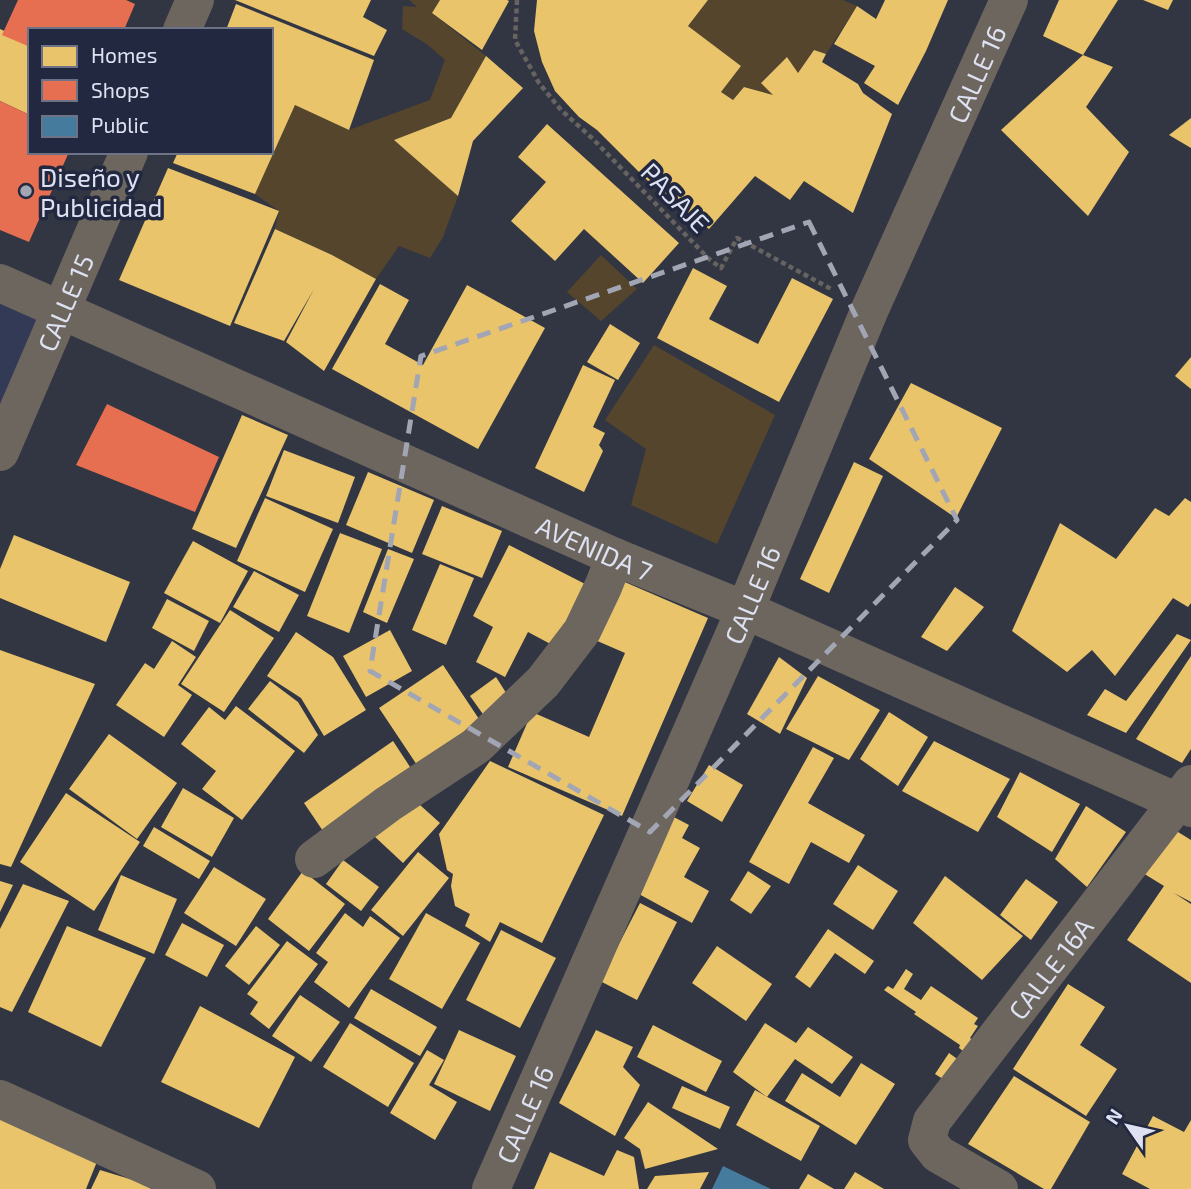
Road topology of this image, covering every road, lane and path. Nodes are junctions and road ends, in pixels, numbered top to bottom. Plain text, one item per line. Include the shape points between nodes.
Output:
1 (195, 0) edge
2 (517, 0) edge
3 (1009, 0) edge
4 (184, 28) edge
5 (128, 154) edge
6 (0, 283) edge
7 (870, 309) junction
8 (60, 310) junction
9 (0, 452) edge
10 (615, 557) junction
11 (745, 610) junction
12 (1187, 798) edge
13 (314, 859) dead end
14 (0, 1099) edge
15 (197, 1189) edge
16 (491, 1189) edge
17 (999, 1189) edge

1 - 4 street
2 - 7 path, PASAJE via 515,40 539,83 709,259 721,268 737,238
3 - 7 street, CALLE 16
5 - 8 street, CALLE 15
6 - 8 street, AVENIDA 7
7 - 11 street, CALLE 16
8 - 9 street, CALLE 15
8 - 10 street, AVENIDA 7
10 - 11 street, AVENIDA 7
10 - 13 street via 583,631 543,682 476,746
11 - 12 street, AVENIDA 7
11 - 16 street, CALLE 16
12 - 17 street, CALLE 16A via 932,1121 928,1140 938,1154
14 - 15 street

